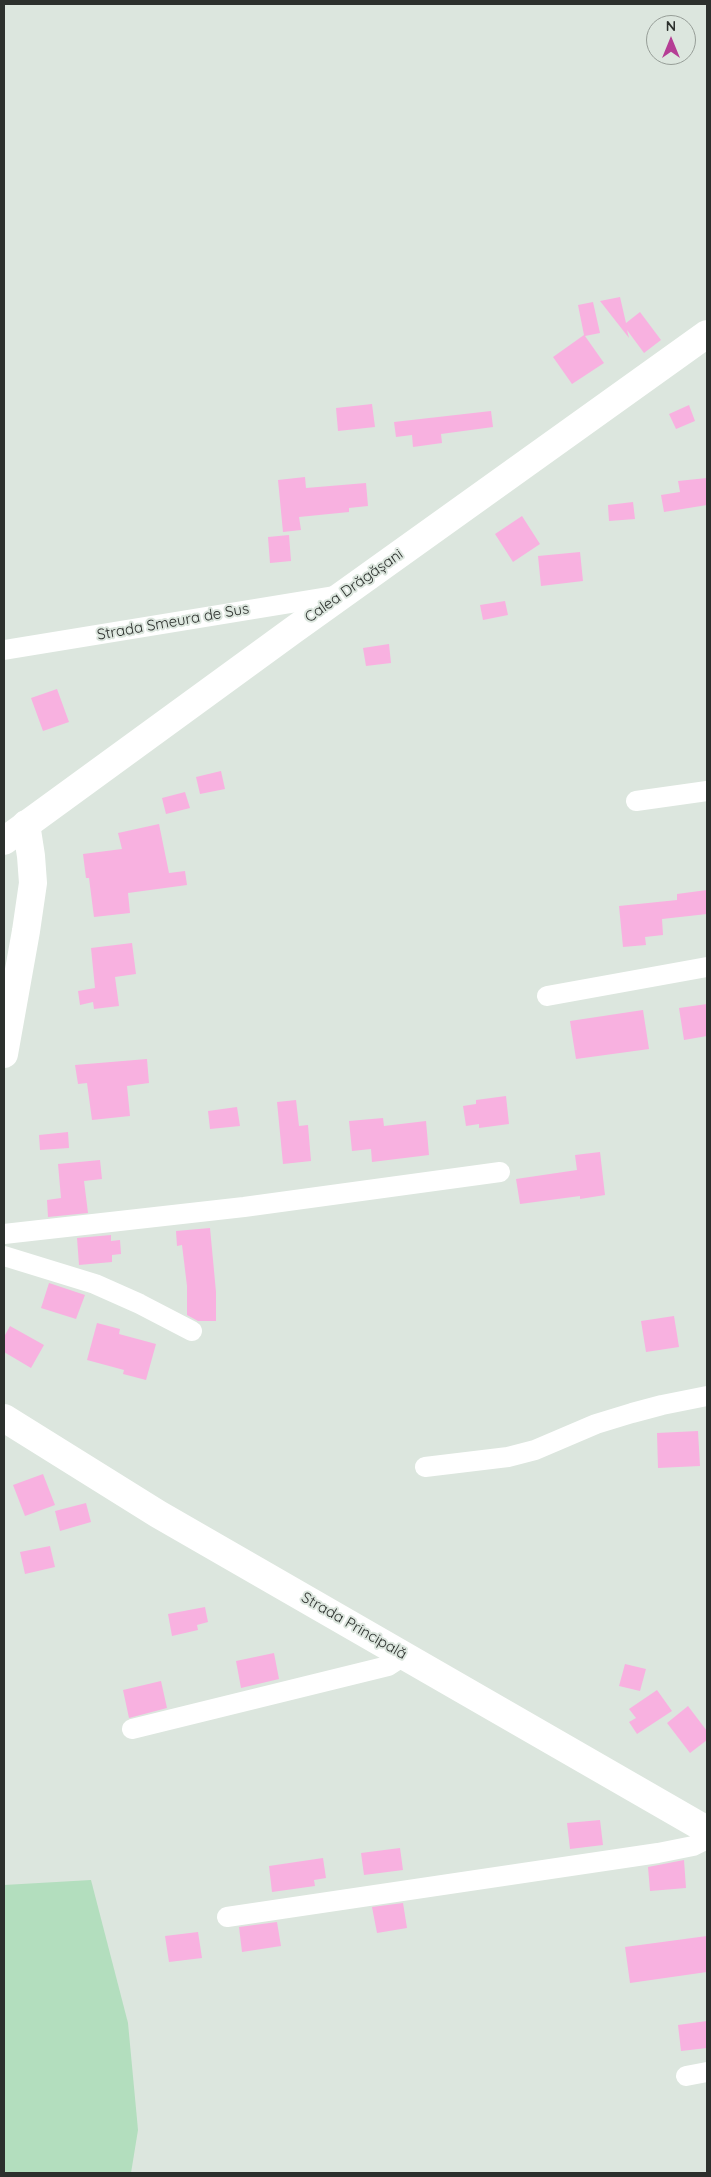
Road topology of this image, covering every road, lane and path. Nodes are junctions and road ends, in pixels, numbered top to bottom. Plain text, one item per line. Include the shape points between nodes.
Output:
1 (707, 334) edge
2 (342, 595) junction
3 (4, 650) edge
4 (707, 791) edge
5 (636, 801) dead end
6 (26, 824) junction
7 (4, 841) edge
8 (707, 967) edge
9 (547, 996) dead end
10 (4, 1054) edge
11 (500, 1172) dead end
12 (4, 1234) edge
13 (4, 1256) edge
14 (192, 1331) dead end
15 (707, 1396) edge
16 (4, 1418) edge
17 (425, 1467) dead end
18 (404, 1655) junction
19 (132, 1729) dead end
20 (707, 1830) edge
21 (707, 1839) edge
22 (227, 1917) dead end
23 (707, 2072) edge
24 (686, 2076) dead end

1 - 2 street, Calea Drăgășani
2 - 3 street, Strada Smeura de Sus
2 - 6 street, Calea Drăgășani
4 - 5 street
6 - 7 street, Calea Drăgășani
6 - 10 street via 33,883
8 - 9 street
11 - 12 street via 244,1207
13 - 14 street via 95,1284
15 - 17 street via 662,1404 596,1424 535,1450 508,1457
16 - 18 street, Strada Principală via 158,1514
18 - 19 street via 388,1666
18 - 20 street, Strada Principală
21 - 22 street via 693,1846 658,1853
23 - 24 street

